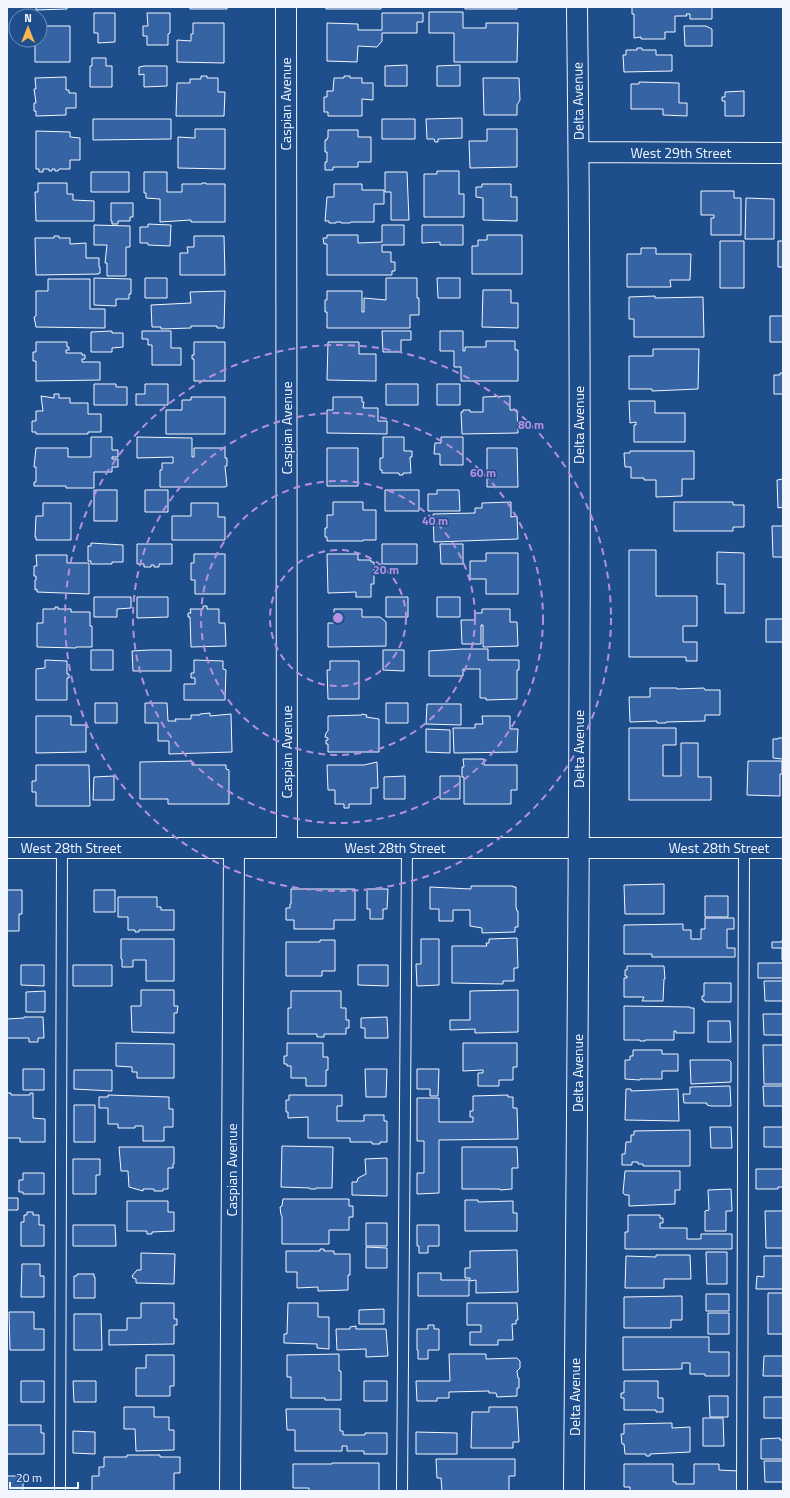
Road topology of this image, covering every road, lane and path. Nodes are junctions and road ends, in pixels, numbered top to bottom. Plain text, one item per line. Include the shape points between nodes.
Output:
1 (286, 7) edge
2 (577, 7) edge
3 (578, 152) junction
4 (783, 153) edge
5 (7, 848) edge
6 (62, 848) junction
7 (234, 848) junction
8 (287, 848) junction
9 (407, 848) junction
10 (580, 848) junction
11 (744, 848) junction
12 (783, 848) edge
13 (60, 1491) edge
14 (230, 1491) edge
15 (402, 1491) edge
16 (574, 1491) edge
17 (742, 1491) edge

1 - 8 street, Caspian Avenue
2 - 3 street, Delta Avenue
3 - 4 street, West 29th Street
3 - 10 street, Delta Avenue
5 - 6 street, West 28th Street
6 - 7 street, West 28th Street
6 - 13 lane
7 - 8 street, West 28th Street
7 - 14 street, Caspian Avenue
8 - 9 street, West 28th Street
9 - 10 street, West 28th Street
9 - 15 lane
10 - 11 street, West 28th Street
10 - 16 street, Delta Avenue
11 - 12 street, West 28th Street
11 - 17 lane

